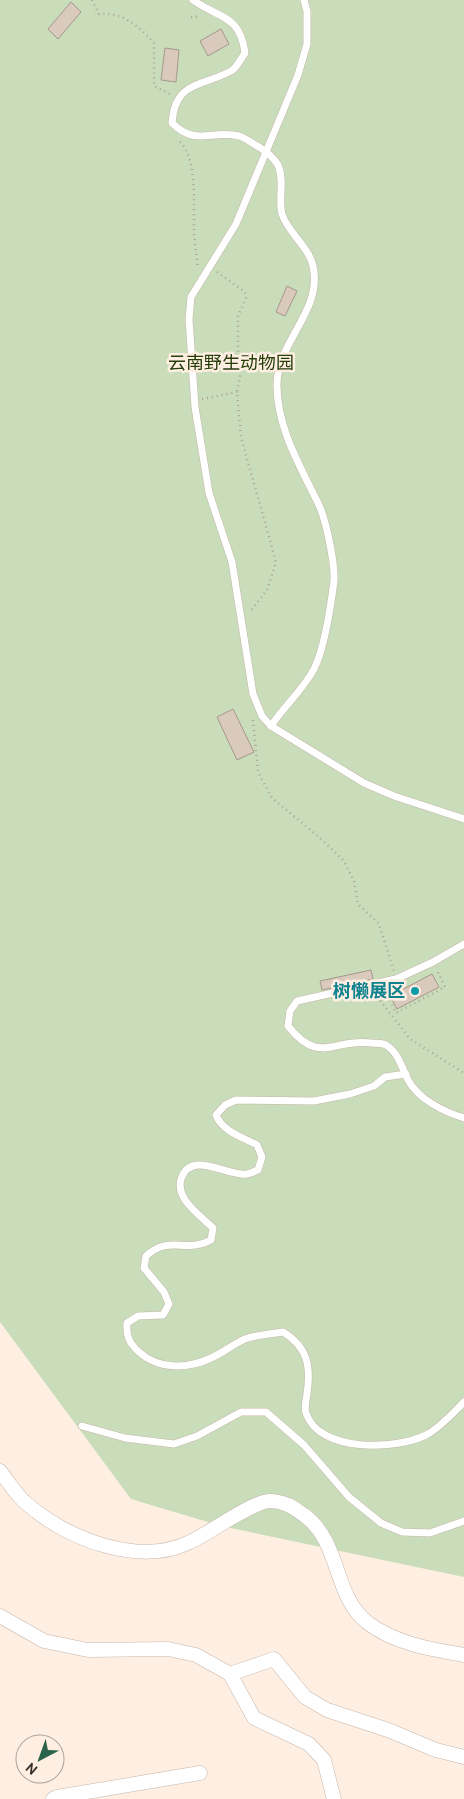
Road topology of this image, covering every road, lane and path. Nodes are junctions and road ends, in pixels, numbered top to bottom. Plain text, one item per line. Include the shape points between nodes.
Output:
1 (92, 0) edge
2 (193, 0) edge
3 (304, 0) edge
4 (178, 98) junction
5 (172, 123) junction
6 (267, 152) junction
7 (210, 267) junction
8 (200, 282) junction
9 (238, 392) junction
10 (194, 401) junction
11 (242, 623) junction
12 (252, 716) dead end
13 (271, 726) junction
14 (464, 819) edge
15 (464, 944) edge
16 (433, 962) junction
17 (396, 979) junction
18 (384, 982) junction
19 (464, 1073) edge
20 (406, 1074) junction
21 (464, 1118) edge
22 (464, 1402) edge
23 (82, 1426) dead end
24 (0, 1471) edge
25 (464, 1521) edge
26 (0, 1616) edge
27 (464, 1655) edge
28 (230, 1674) junction
29 (464, 1756) edge
30 (200, 1773) dead end
31 (53, 1799) edge
32 (334, 1799) edge

1 - 4 path via 99,14 122,17 137,25 154,43 154,86
2 - 4 lane via 228,18 243,35 245,53 233,70 202,81
3 - 6 lane via 308,44
4 - 5 lane
5 - 6 lane via 182,133 197,136 240,136
5 - 8 path via 172,134 185,146 193,174 194,230
6 - 7 lane via 236,224
6 - 13 lane via 278,166 282,214 313,265 314,284 307,312 279,365 278,405 303,477 319,504 326,526 334,579 324,639 315,667
7 - 8 lane
7 - 9 path via 245,292 246,298 238,316 241,370
8 - 10 lane via 191,297 189,319
9 - 10 path
9 - 11 path via 241,437 276,562 267,590
10 - 11 lane via 209,493 232,562
11 - 13 lane via 253,694 262,716
12 - 17 path via 258,772 272,798 344,861 354,881 358,904 379,924
13 - 14 lane via 364,783
15 - 16 lane
16 - 17 lane
16 - 18 path via 445,987 396,1013
17 - 18 lane
18 - 19 path via 379,999 410,1039
18 - 20 lane via 297,1001 290,1011 288,1026 311,1047 331,1049 359,1041 385,1044 398,1057
20 - 21 lane via 409,1082 430,1102
20 - 22 lane via 385,1077 374,1086 350,1094 314,1101 236,1100 225,1105 216,1115 219,1122 257,1145 262,1157 258,1170 246,1175 205,1165 193,1166 183,1174 179,1186 184,1199 213,1228 211,1240 199,1246 169,1244 155,1247 146,1256 144,1268 164,1292 169,1304 163,1315 138,1316 127,1323 126,1335 133,1347 147,1359 181,1367 210,1359 246,1339 283,1332 303,1348 308,1373 305,1411 310,1422 320,1432 342,1441 369,1446 427,1435
23 - 25 lane via 125,1438 174,1444 197,1436 241,1412 266,1412 304,1445 349,1497 381,1523 402,1532 430,1533
24 - 27 street via 25,1503 55,1524 86,1540 146,1553 188,1544 254,1506 269,1501 290,1505 312,1521 326,1538 348,1602 368,1623 401,1641
26 - 28 street via 44,1641 88,1650 168,1649 196,1655
28 - 29 street via 274,1659 305,1697 327,1710 436,1750
28 - 32 street via 254,1718 309,1744 324,1760
30 - 31 street

